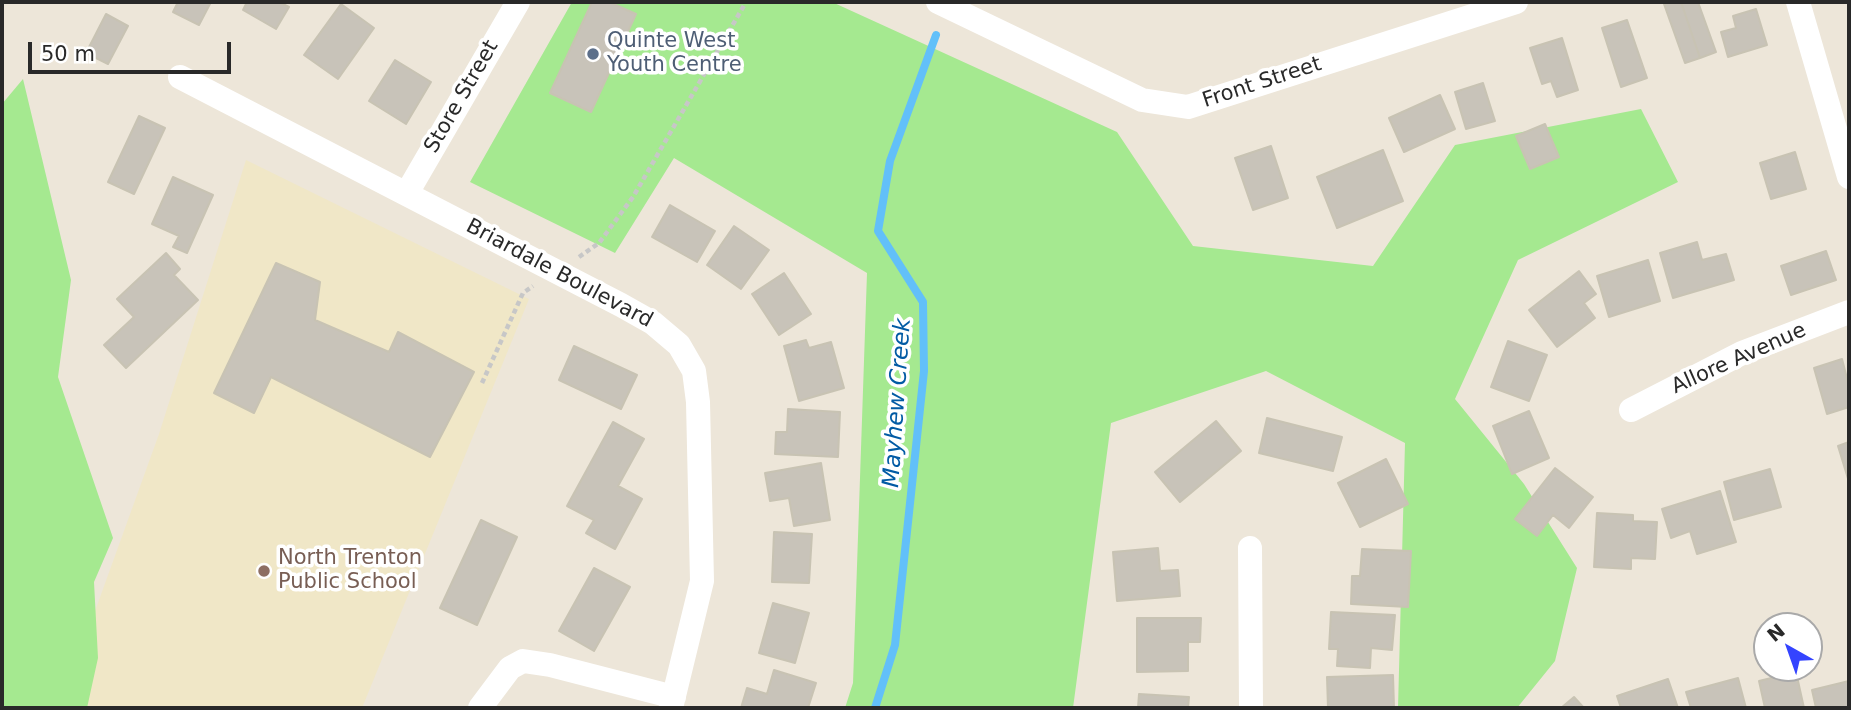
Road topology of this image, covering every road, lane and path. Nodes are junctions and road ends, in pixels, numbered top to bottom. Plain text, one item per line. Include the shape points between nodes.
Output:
1 (518, 2) edge
2 (746, 2) edge
3 (938, 2) edge
4 (1516, 2) edge
5 (1798, 2) edge
6 (180, 77) dead end
7 (1849, 177) edge
8 (407, 193) junction
9 (573, 261) dead end
10 (523, 293) dead end
11 (1849, 312) edge
12 (482, 383) dead end
13 (1631, 410) dead end
14 (1250, 548) dead end
15 (673, 703) edge
16 (480, 708) edge
17 (1251, 708) edge

1 - 8 street, Store Street
2 - 9 path via 633,197 599,243
3 - 4 street, Front Street via 1142,100 1188,107
5 - 7 street
6 - 8 street, Briardale Boulevard
8 - 15 street, Briardale Boulevard via 653,323 679,345 694,371 702,581
10 - 12 path
11 - 13 street, Allore Avenue via 1742,354
14 - 17 street
15 - 16 street via 523,661 510,668

